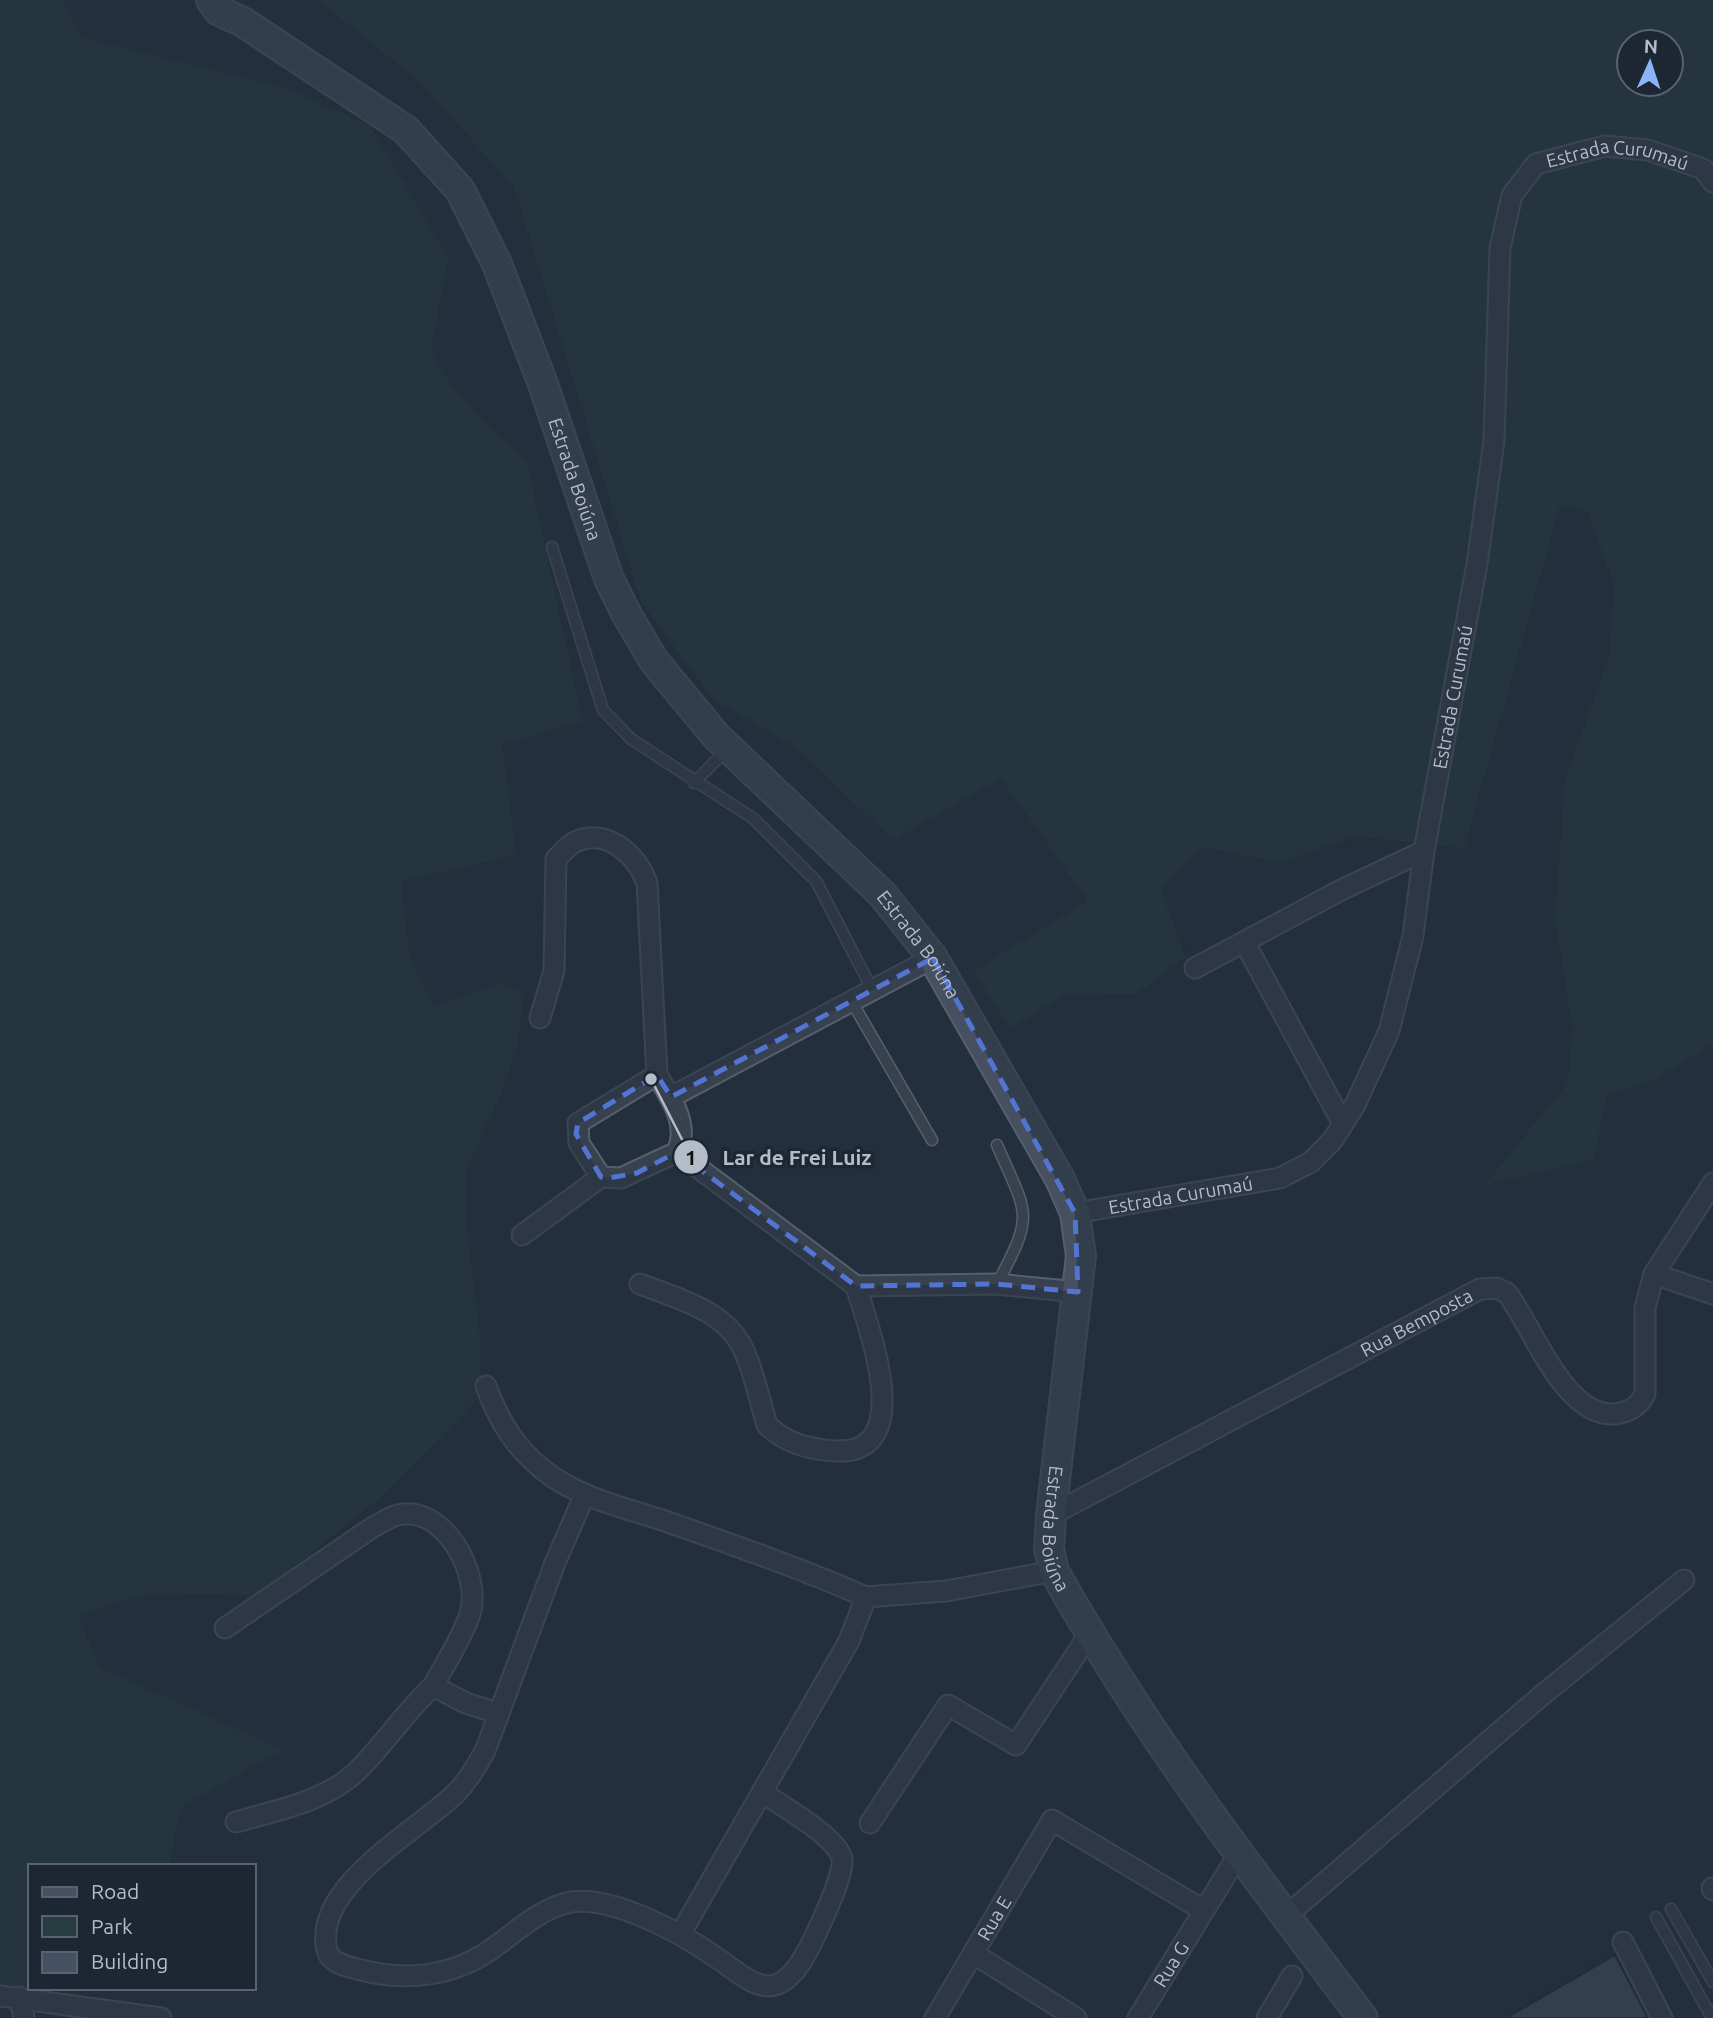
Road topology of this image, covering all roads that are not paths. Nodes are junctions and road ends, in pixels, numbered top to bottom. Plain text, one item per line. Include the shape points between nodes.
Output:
1 (211, 0) edge
2 (1713, 182) edge
3 (552, 547) dead end
4 (728, 748) junction
5 (694, 783) junction
6 (1424, 851) junction
7 (1245, 943) junction
8 (933, 958) junction
9 (1195, 968) dead end
10 (873, 991) junction
11 (852, 1002) junction
12 (540, 1018) dead end
13 (657, 1075) junction
14 (671, 1097) junction
15 (1343, 1124) junction
16 (932, 1140) dead end
17 (997, 1145) dead end
18 (677, 1152) junction
19 (601, 1177) junction
20 (1713, 1183) edge
21 (1075, 1213) junction
22 (522, 1235) dead end
23 (1654, 1274) junction
24 (640, 1284) dead end
25 (996, 1284) junction
26 (856, 1286) junction
27 (1079, 1292) junction
28 (1713, 1294) edge
29 (485, 1386) dead end
30 (585, 1494) junction
31 (1051, 1515) junction
32 (1054, 1571) junction
33 (1684, 1580) dead end
34 (866, 1597) junction
35 (225, 1628) dead end
36 (1090, 1633) junction
37 (433, 1686) junction
38 (497, 1713) junction
39 (762, 1792) junction
40 (236, 1822) dead end
41 (870, 1823) dead end
42 (1240, 1852) junction
43 (1671, 1909) dead end
44 (1203, 1910) junction
45 (1285, 1917) junction
46 (1656, 1917) dead end
47 (681, 1933) junction
48 (1623, 1942) dead end
49 (974, 1954) junction
50 (1292, 1976) dead end
51 (1713, 1982) edge
52 (10, 1996) edge
53 (134, 2015) edge
54 (24, 2018) edge
55 (161, 2018) edge
56 (934, 2018) edge
57 (1076, 2018) edge
58 (1138, 2018) edge
59 (1267, 2018) edge
60 (1363, 2018) edge
61 (1662, 2018) edge
62 (1712, 2018) edge

1 - 4 street, Estrada Boiúna via 219,11 243,22 406,130 460,190 497,264 539,372 609,579 654,661
2 - 6 street, Estrada Curumaú via 1703,169 1648,150 1605,146 1536,164 1512,195 1500,248 1494,441 1477,564
3 - 5 lane via 603,710 631,739
4 - 5 lane
4 - 8 street, Estrada Boiúna via 882,894
5 - 10 lane via 754,819 816,881
6 - 7 street
6 - 15 street, Estrada Curumaú via 1413,936 1389,1031
7 - 9 street
7 - 15 street
8 - 10 street
8 - 21 street, Estrada Boiúna
10 - 11 street
11 - 14 street
11 - 16 lane
12 - 13 street via 554,971 556,859 572,844 594,838 620,845 639,864 647,883
13 - 14 street
13 - 19 street via 578,1123 579,1143
14 - 18 street via 684,1137
15 - 21 street, Estrada Curumaú via 1311,1162 1280,1178
17 - 25 lane via 1024,1206 1025,1220 1021,1239
18 - 19 street via 621,1178
18 - 26 street
19 - 22 street
20 - 23 street, Rua Bemposta
21 - 27 street, Estrada Boiúna via 1081,1256
23 - 28 street
23 - 31 street, Rua Bemposta via 1644,1308 1645,1394 1639,1405 1623,1413 1602,1415 1584,1407 1553,1370 1507,1293 1480,1289
24 - 26 street via 706,1310 725,1324 745,1351 767,1425 775,1433 814,1450 847,1452 866,1444 878,1431 884,1398
25 - 26 street
25 - 27 street
27 - 31 street, Estrada Boiúna
29 - 30 street via 496,1416 521,1450 548,1474
30 - 34 street via 800,1568
30 - 38 street
31 - 32 street, Estrada Boiúna via 1049,1549
32 - 34 street via 946,1591
32 - 36 street, Estrada Boiúna
33 - 45 street via 1541,1696
34 - 39 street via 849,1641
35 - 37 street via 373,1527 398,1515 419,1516 450,1539 466,1560 471,1583 471,1612
36 - 41 street via 1016,1745 948,1705
36 - 42 street, Estrada Boiúna via 1130,1698
37 - 38 street
37 - 40 street via 359,1770 329,1791
38 - 47 street via 472,1774 350,1880 329,1923 328,1954 340,1965 368,1972 409,1977 450,1971 493,1948 535,1916 565,1903 598,1903
39 - 47 street
39 - 47 street via 831,1841 842,1858 841,1879 799,1966 782,1983 769,1986 752,1981
42 - 44 street, Rua G
42 - 45 street, Estrada Boiúna
43 - 51 lane
44 - 49 street, Rua E via 1052,1820
44 - 58 street, Rua G
45 - 60 street, Estrada Boiúna
46 - 62 lane
48 - 61 street
49 - 56 street, Rua E
49 - 57 street
50 - 59 street
52 - 53 street
52 - 54 street
53 - 55 street

